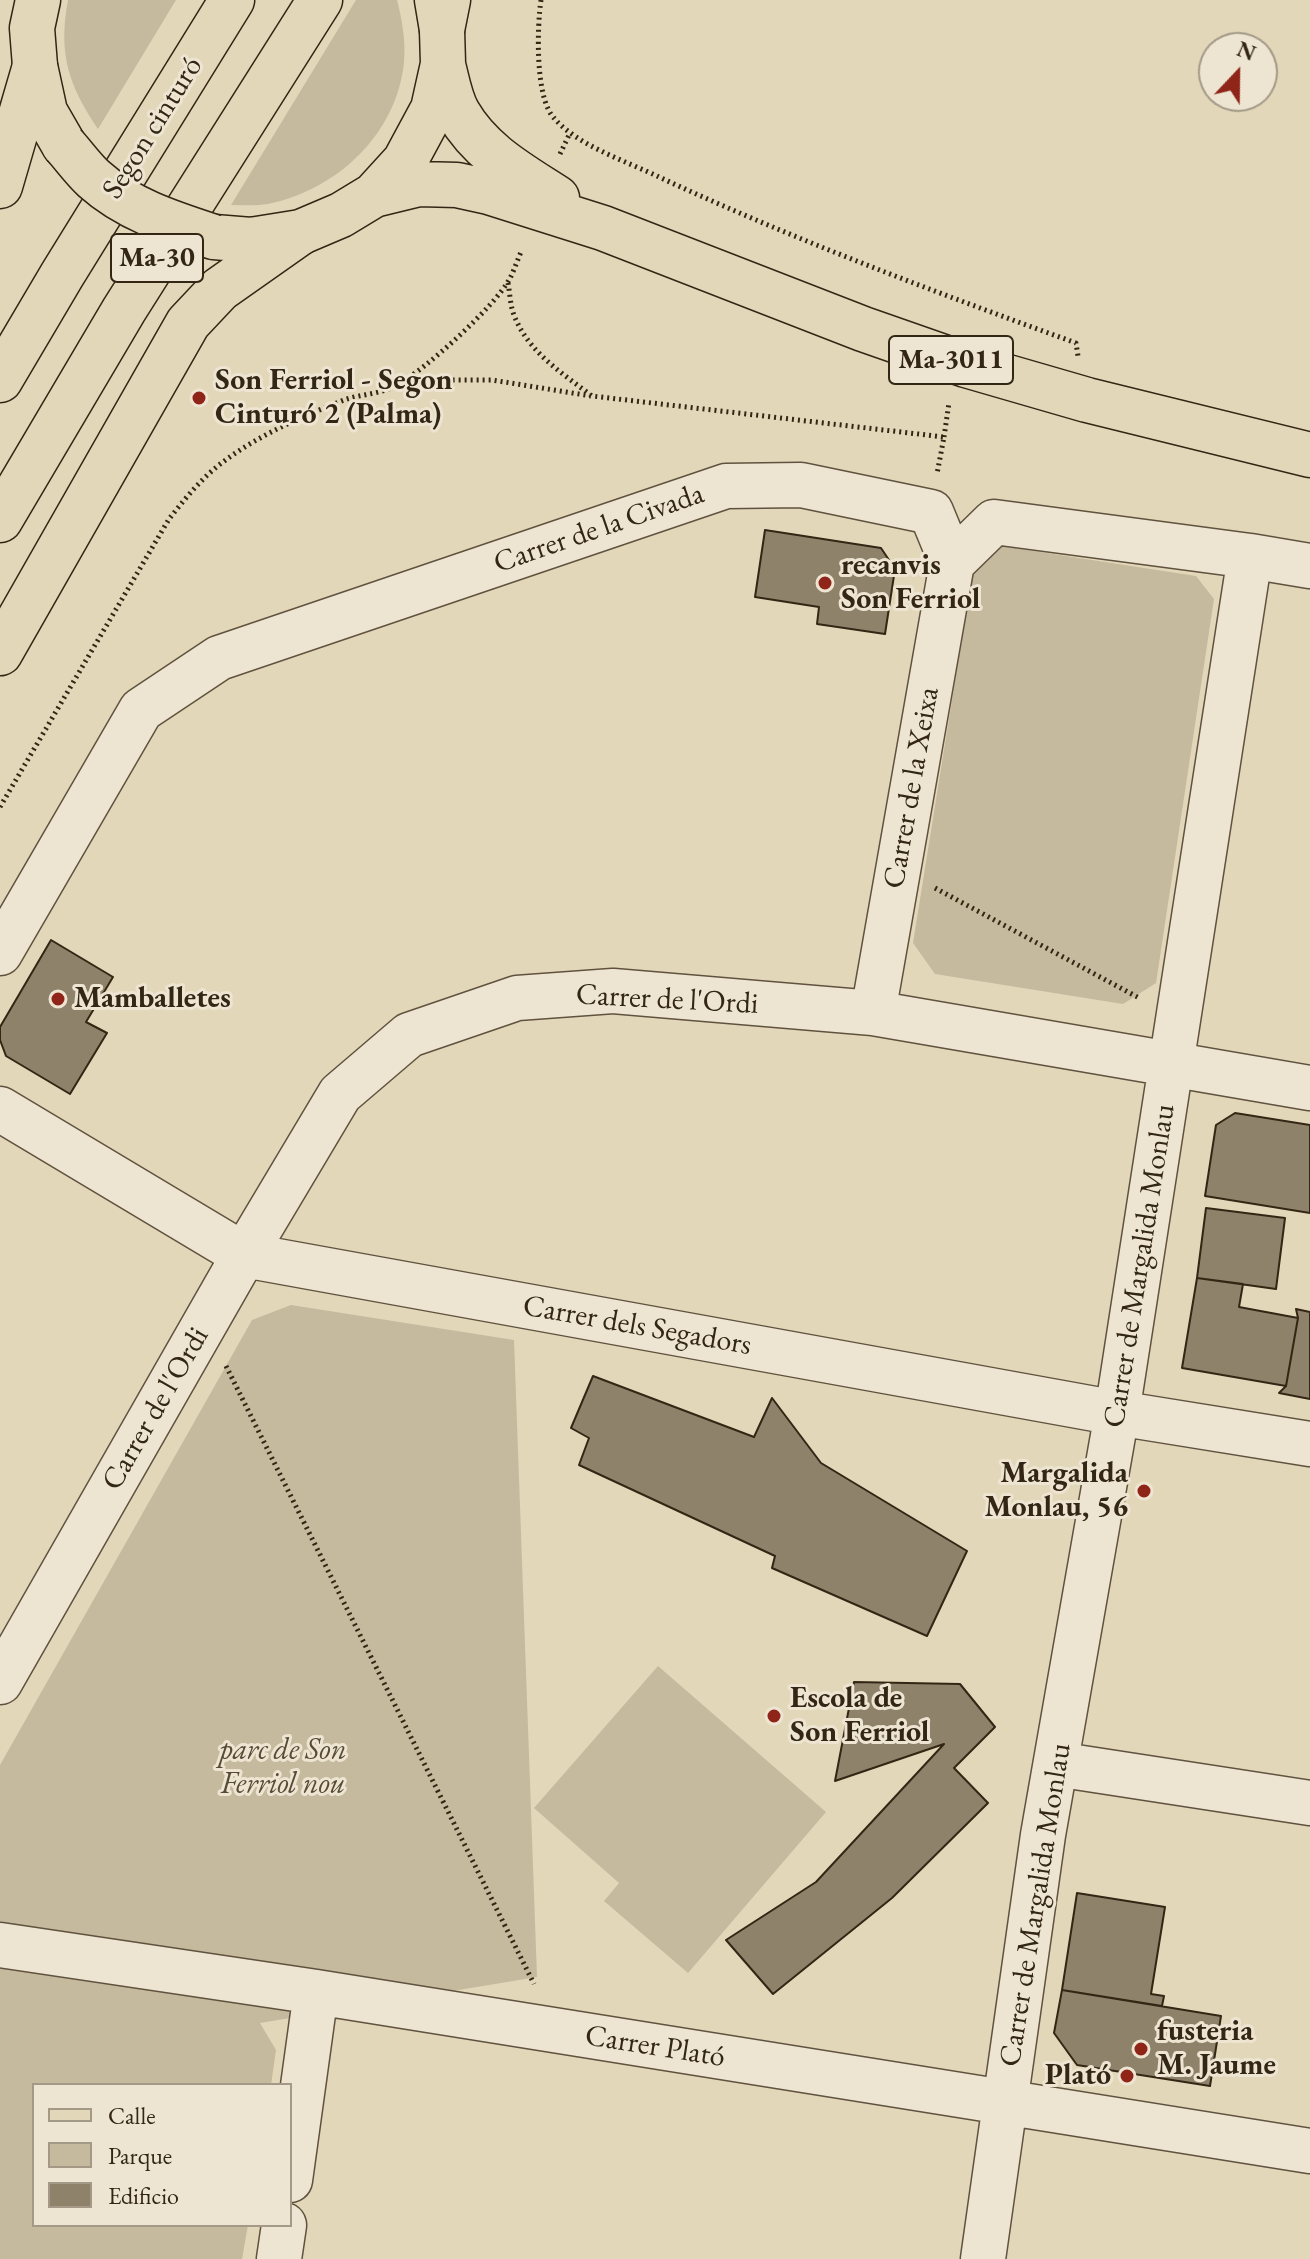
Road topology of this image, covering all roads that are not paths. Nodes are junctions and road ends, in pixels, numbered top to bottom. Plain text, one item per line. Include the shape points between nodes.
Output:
1 (232, 0) edge
2 (320, 0) edge
3 (32, 23) edge
4 (442, 23) edge
5 (0, 186) edge
6 (374, 195) junction
7 (603, 228) junction
8 (301, 232) junction
9 (0, 380) edge
10 (1310, 455) edge
11 (0, 520) edge
12 (1250, 556) junction
13 (952, 563) junction
14 (1310, 566) edge
15 (0, 653) edge
16 (0, 953) edge
17 (873, 1013) junction
18 (1171, 1066) junction
19 (1310, 1088) edge
20 (0, 1109) edge
21 (244, 1255) junction
22 (1117, 1413) junction
23 (1310, 1444) edge
24 (0, 1682) edge
25 (1056, 1764) junction
26 (1310, 1803) edge
27 (0, 1945) edge
28 (316, 1992) junction
29 (1006, 2103) junction
30 (1310, 2151) edge
31 (292, 2166) edge
32 (284, 2227) edge
33 (279, 2259) edge
34 (983, 2259) edge

1 - 9 main road, Segon cinturó / Ma-30
2 - 11 main road, Ma-30 via 124,310
3 - 5 main road
3 - 8 main road, Ma-3011, bridge via 45,112 64,145 94,179 161,220 214,237 251,240
4 - 6 main road via 433,109 405,161
4 - 7 main road, Ma-3011 via 457,111 478,143
6 - 7 main road, Ma-3011 via 419,184 457,185
6 - 8 main road, Ma-3011
7 - 10 main road, Ma-3011 via 966,365
8 - 15 main road via 220,289 188,323
12 - 13 street via 994,522
12 - 14 street
12 - 18 street, Carrer de Margalida Monlau
13 - 16 street, Carrer de la Civada via 931,512 801,485 726,486 219,658 141,710
13 - 17 street, Carrer de la Xeixa
17 - 18 street, Carrer de l'Ordi
17 - 21 street, Carrer de l'Ordi via 613,991 517,998 409,1035 340,1094
18 - 19 street, Carrer de l'Ordi
18 - 22 street, Carrer de Margalida Monlau
20 - 21 street, Carrer dels Segadors
21 - 22 street, Carrer dels Segadors
21 - 24 street, Carrer de l'Ordi
22 - 23 street, Carrer dels Segadors
22 - 25 street, Carrer de Margalida Monlau
25 - 26 street
25 - 29 street, Carrer de Margalida Monlau
27 - 28 street, Carrer Plató
28 - 29 street, Carrer Plató
28 - 31 street
29 - 30 street, Carrer Plató
29 - 34 street, Carrer de Margalida Monlau
32 - 33 street

